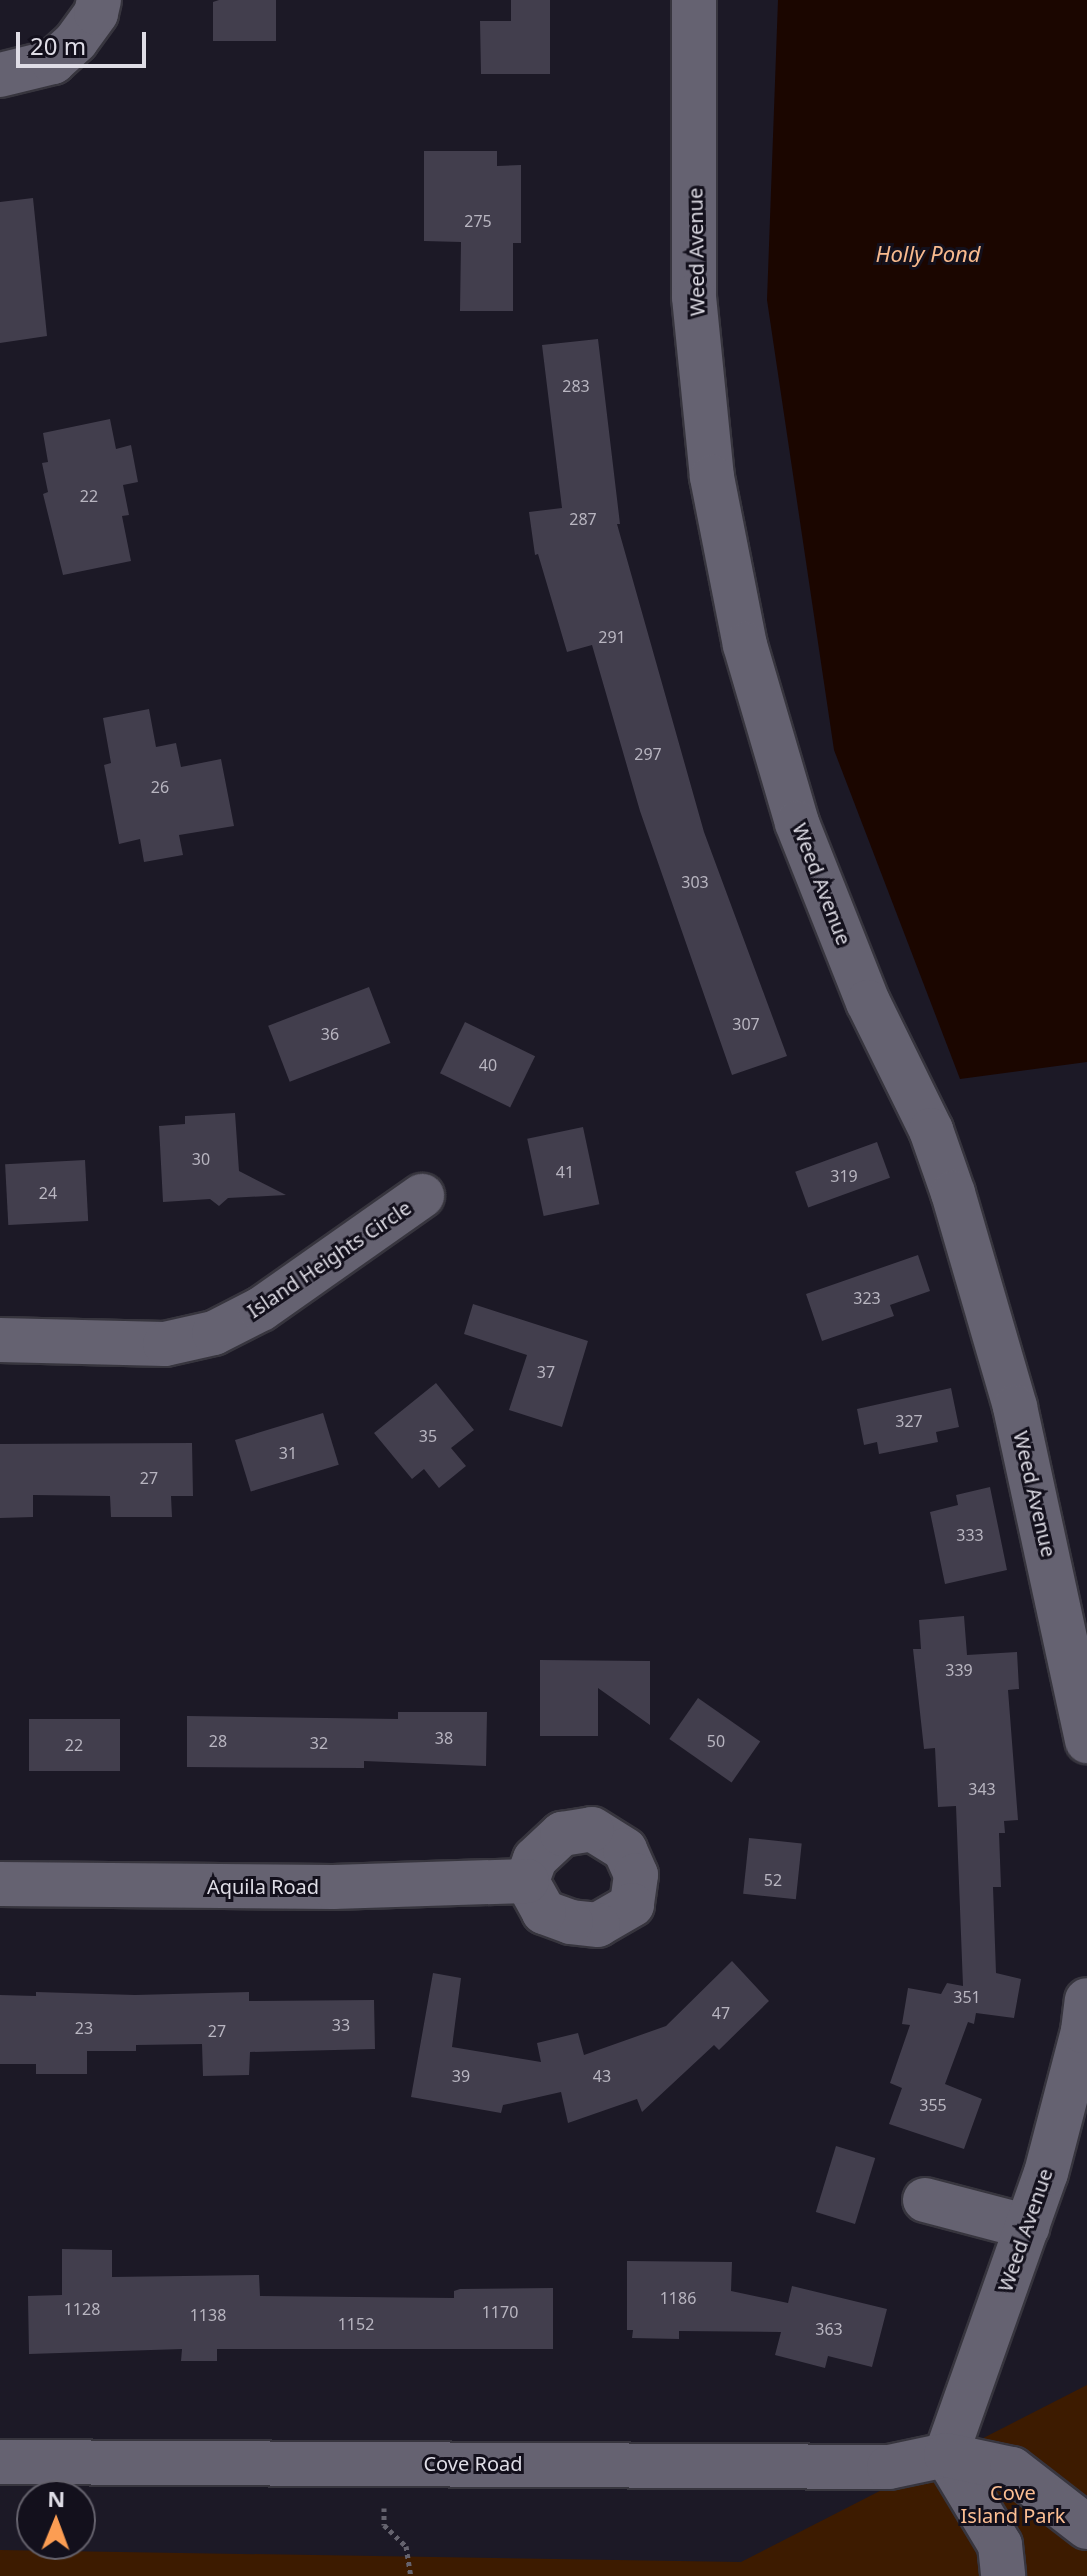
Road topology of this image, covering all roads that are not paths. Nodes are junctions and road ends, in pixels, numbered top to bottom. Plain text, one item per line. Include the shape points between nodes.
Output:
1 (99, 0) edge
2 (694, 0) edge
3 (0, 75) edge
4 (422, 1196) dead end
5 (0, 1340) edge
6 (1087, 1741) edge
7 (527, 1881) dead end
8 (0, 1884) edge
9 (1087, 2000) edge
10 (925, 2200) dead end
11 (1028, 2227) junction
12 (946, 2455) junction
13 (0, 2462) edge
14 (1087, 2527) edge
15 (1003, 2576) edge

1 - 3 street via 76,41 53,62
2 - 6 street, Weed Avenue via 694,297 712,477 745,645 797,823 868,1002 931,1130 953,1193 1015,1407
4 - 5 street, Island Heights Circle via 261,1309 214,1333 165,1344
7 - 8 street, Aquila Road via 333,1887
9 - 11 street, Weed Avenue via 1050,2159
10 - 11 street
11 - 12 street, Weed Avenue
12 - 13 street, Cove Road via 889,2467
12 - 14 street via 1012,2469
12 - 15 street via 1000,2545

